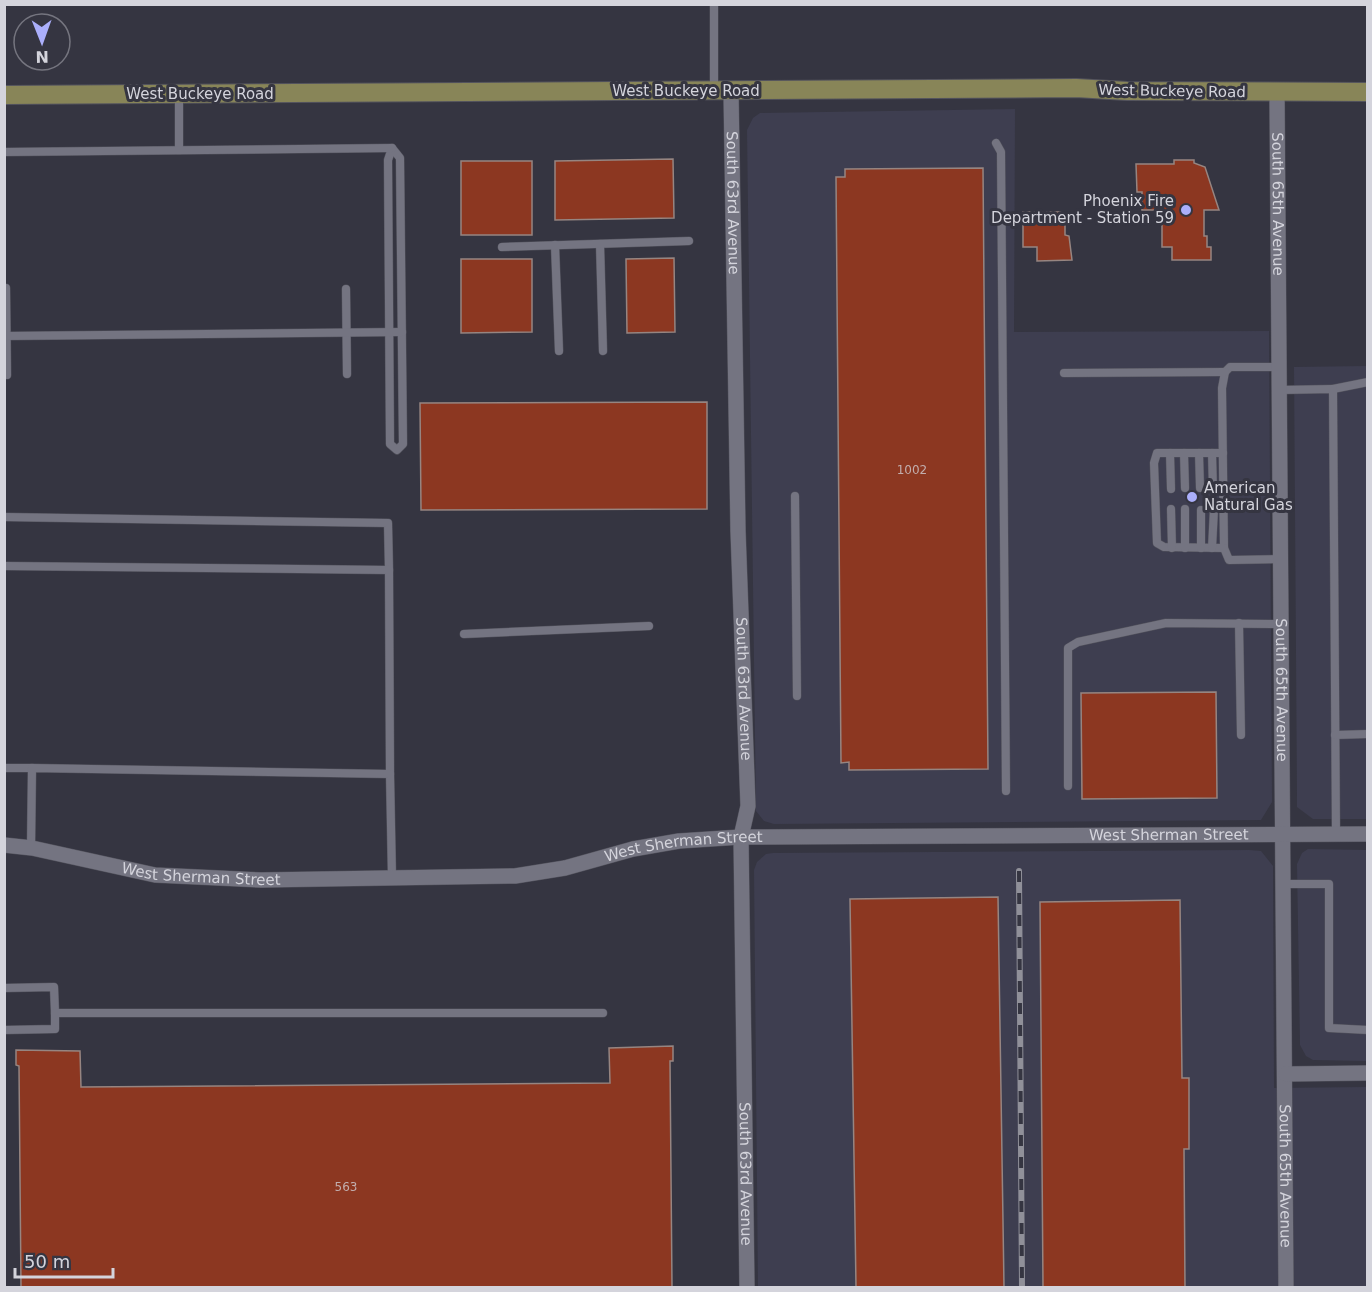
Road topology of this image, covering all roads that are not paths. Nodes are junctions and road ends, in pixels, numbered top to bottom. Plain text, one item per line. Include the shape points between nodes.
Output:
1 (714, 4) edge
2 (722, 91) junction
3 (1368, 92) edge
4 (179, 93) junction
5 (1277, 93) junction
6 (4, 95) edge
7 (996, 143) dead end
8 (392, 148) junction
9 (179, 150) junction
10 (4, 152) edge
11 (689, 241) dead end
12 (600, 244) junction
13 (555, 245) junction
14 (502, 247) dead end
15 (6, 288) dead end
16 (346, 290) dead end
17 (389, 332) junction
18 (402, 332) junction
19 (347, 333) junction
20 (6, 336) edge
21 (559, 351) dead end
22 (603, 351) dead end
23 (1278, 367) junction
24 (1225, 372) junction
25 (1064, 373) dead end
26 (347, 374) dead end
27 (7, 375) dead end
28 (1368, 382) edge
29 (1333, 389) junction
30 (1279, 390) junction
31 (1170, 453) junction
32 (1184, 453) junction
33 (1199, 453) junction
34 (1212, 453) junction
35 (1223, 453) junction
36 (1185, 488) dead end
37 (1200, 488) dead end
38 (1171, 489) dead end
39 (1213, 490) dead end
40 (795, 496) dead end
41 (1171, 509) dead end
42 (1185, 509) dead end
43 (1214, 509) dead end
44 (1201, 510) dead end
45 (4, 517) edge
46 (1172, 548) junction
47 (1185, 548) junction
48 (1201, 548) junction
49 (1212, 548) junction
50 (1224, 548) junction
51 (1281, 559) junction
52 (4, 566) edge
53 (388, 570) junction
54 (1239, 623) junction
55 (1281, 624) junction
56 (649, 626) dead end
57 (464, 634) dead end
58 (797, 696) dead end
59 (1368, 734) edge
60 (1241, 735) dead end
61 (1335, 735) junction
62 (4, 768) edge
63 (32, 768) junction
64 (390, 774) junction
65 (1068, 786) dead end
66 (1006, 791) dead end
67 (1285, 833) junction
68 (1368, 834) edge
69 (1336, 835) junction
70 (741, 837) junction
71 (4, 845) edge
72 (31, 848) junction
73 (392, 878) junction
74 (1284, 884) junction
75 (4, 988) edge
76 (55, 1013) junction
77 (603, 1013) dead end
78 (4, 1030) edge
79 (1368, 1030) edge
80 (1368, 1073) edge
81 (1286, 1074) junction
82 (747, 1287) edge
83 (1286, 1287) edge

1 - 2 lane
2 - 4 main road, West Buckeye Road
2 - 5 main road, West Buckeye Road via 1076,88
2 - 70 street, South 63rd Avenue via 747,806
3 - 5 main road, West Buckeye Road
4 - 6 main road, West Buckeye Road
4 - 9 lane
5 - 23 street, South 65th Avenue
7 - 66 lane via 1001,152
8 - 9 lane
8 - 17 lane via 388,160
8 - 18 lane via 400,158
9 - 10 lane
11 - 12 lane
12 - 13 lane
12 - 22 lane
13 - 14 lane
13 - 21 lane
15 - 20 lane
16 - 19 lane
17 - 18 lane
17 - 18 lane via 390,444 397,450 403,444
17 - 19 lane
19 - 20 lane
19 - 26 lane
20 - 27 lane
23 - 24 lane via 1230,368
23 - 30 street, South 65th Avenue
24 - 25 lane
24 - 35 lane
28 - 29 lane
29 - 30 lane
29 - 61 lane
30 - 51 street, South 65th Avenue
31 - 32 lane
31 - 38 lane
31 - 46 lane via 1157,453 1155,463 1157,543
32 - 33 lane
32 - 36 lane
33 - 34 lane
33 - 37 lane
34 - 35 lane
34 - 39 lane
35 - 50 lane
40 - 58 lane
41 - 46 lane
42 - 47 lane
43 - 49 lane
44 - 48 lane
45 - 53 lane via 388,523
46 - 47 lane
47 - 48 lane
48 - 49 lane
49 - 50 lane
50 - 51 lane via 1229,560
51 - 55 street, South 65th Avenue
52 - 53 lane
53 - 64 lane
54 - 55 lane
54 - 60 lane
54 - 65 lane via 1166,623 1078,642 1068,648
55 - 67 street, South 65th Avenue
56 - 57 lane
59 - 61 lane
61 - 69 lane
62 - 63 lane
63 - 64 lane
63 - 72 lane
64 - 73 lane
67 - 69 street, West Sherman Street
67 - 70 street, West Sherman Street
67 - 74 street, South 65th Avenue
68 - 69 street, West Sherman Street
70 - 73 street, West Sherman Street via 667,843 515,876
70 - 82 street, South 63rd Avenue
71 - 72 street, West Sherman Street
72 - 73 street, West Sherman Street via 155,875 261,880
74 - 79 lane via 1329,884 1329,1028
74 - 81 street, South 65th Avenue
75 - 76 lane via 54,987
76 - 77 lane
76 - 78 lane via 55,1029
80 - 81 street
81 - 83 street, South 65th Avenue

